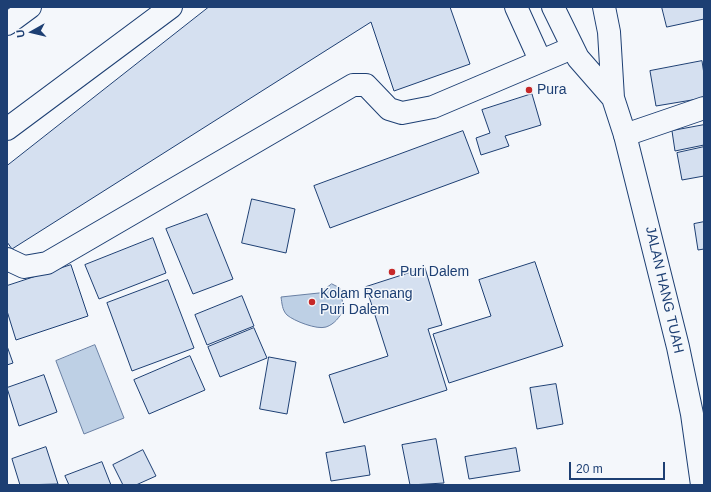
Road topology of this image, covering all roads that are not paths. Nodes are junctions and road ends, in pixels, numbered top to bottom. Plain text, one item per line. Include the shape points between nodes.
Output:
1 (171, 7) edge
2 (516, 7) edge
3 (553, 7) edge
4 (604, 7) edge
5 (572, 48) junction
6 (540, 60) junction
7 (613, 98) junction
8 (704, 108) edge
9 (7, 129) edge
10 (625, 135) junction
11 (7, 259) edge
12 (698, 416) edge
13 (702, 485) edge

1 - 9 main road
2 - 6 main road
3 - 5 main road, JALAN HANG TUAH
4 - 7 main road, JALAN HANG TUAH via 609,32
5 - 6 main road
5 - 7 main road, JALAN HANG TUAH
6 - 11 main road via 433,107 402,113 389,109 366,85 353,85 47,263 24,267
7 - 10 main road, JALAN HANG TUAH
8 - 10 main road
10 - 12 main road, JALAN HANG TUAH via 678,347
12 - 13 main road, JALAN HANG TUAH

